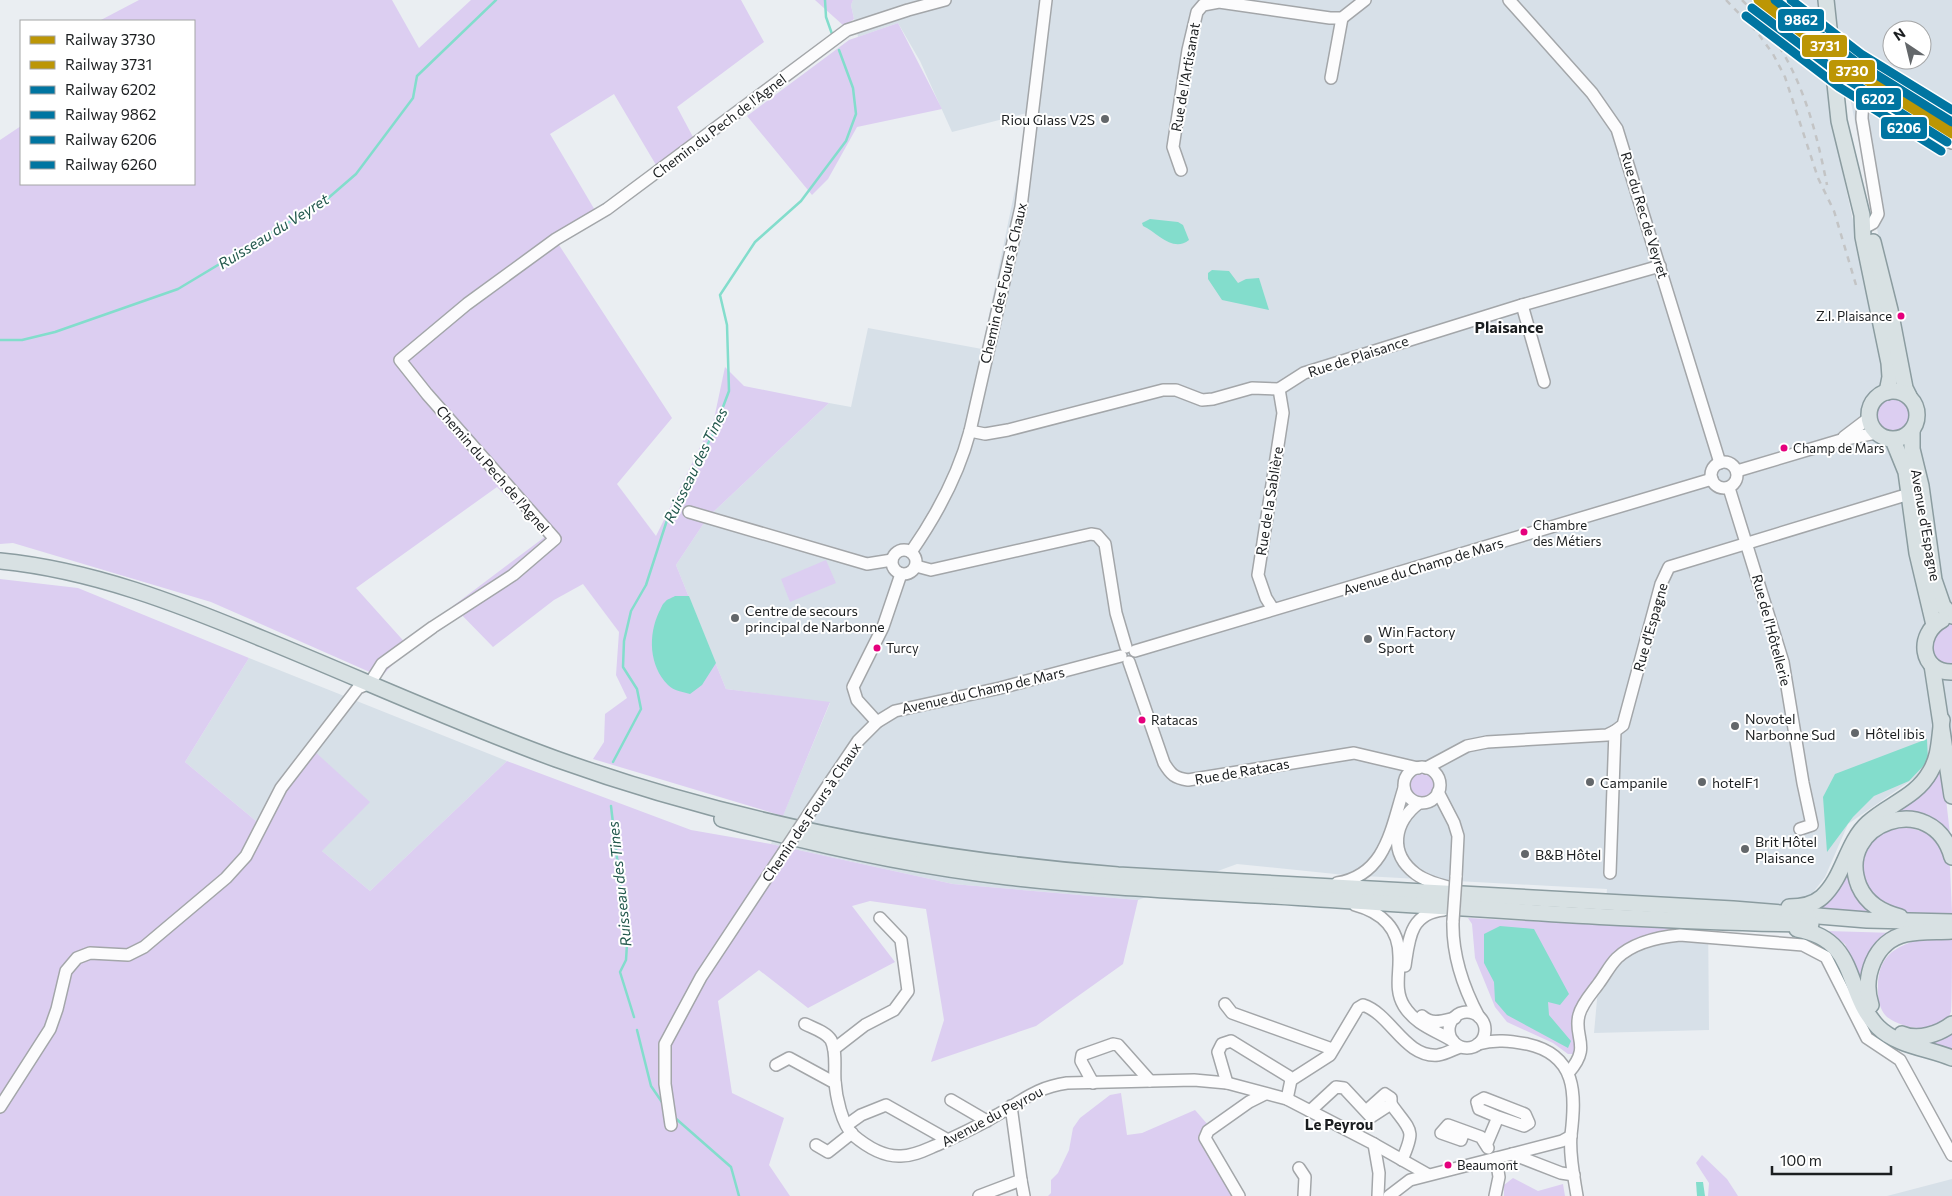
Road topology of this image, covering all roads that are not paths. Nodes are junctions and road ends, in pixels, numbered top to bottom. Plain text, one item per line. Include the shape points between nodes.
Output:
1 (945, 0) edge
2 (1046, 0) edge
3 (1365, 0) edge
4 (1509, 0) edge
5 (1826, 4) edge
6 (1342, 18) junction
7 (1331, 78) dead end
8 (1952, 143) edge
9 (1181, 170) dead end
10 (1864, 223) junction
11 (1660, 266) junction
12 (1522, 305) junction
13 (1544, 382) dead end
14 (1280, 389) junction
15 (1887, 392) junction
16 (1909, 396) junction
17 (1869, 418) junction
18 (970, 431) junction
19 (1912, 431) junction
20 (1876, 433) junction
21 (1840, 440) junction
22 (1893, 440) junction
23 (1720, 463) junction
24 (1737, 471) junction
25 (1712, 479) junction
26 (1729, 488) junction
27 (1909, 494) junction
28 (689, 512) dead end
29 (1747, 542) junction
30 (911, 552) junction
31 (892, 560) junction
32 (0, 561) edge
33 (916, 566) junction
34 (0, 567) edge
35 (901, 574) junction
36 (1273, 609) junction
37 (1952, 618) edge
38 (1934, 625) junction
39 (1128, 654) junction
40 (1932, 665) junction
41 (1952, 672) edge
42 (1952, 678) edge
43 (364, 685) junction
44 (1947, 700) junction
45 (1947, 721) edge
46 (877, 722) junction
47 (1615, 731) junction
48 (1952, 743) edge
49 (1454, 753) junction
50 (1375, 757) junction
51 (1422, 768) junction
52 (1438, 777) junction
53 (1404, 785) junction
54 (1438, 792) junction
55 (1952, 796) edge
56 (1423, 802) junction
57 (1800, 829) dead end
58 (1952, 857) edge
59 (1610, 873) dead end
60 (1454, 877) junction
61 (1315, 886) junction
62 (1487, 895) junction
63 (1332, 899) junction
64 (1465, 908) junction
65 (1734, 909) junction
66 (880, 918) dead end
67 (1451, 920) junction
68 (1916, 921) junction
69 (1761, 925) junction
70 (1948, 926) edge
71 (1224, 1004) dead end
72 (1458, 1016) junction
73 (1481, 1020) junction
74 (805, 1024) dead end
75 (1952, 1024) edge
76 (1512, 1041) junction
77 (1457, 1044) junction
78 (1478, 1044) junction
79 (834, 1049) junction
80 (1332, 1049) junction
81 (1952, 1058) edge
82 (776, 1065) dead end
83 (1569, 1072) junction
84 (1291, 1080) junction
85 (1150, 1081) junction
86 (835, 1083) junction
87 (1093, 1083) junction
88 (1228, 1083) junction
89 (1265, 1094) junction
90 (1287, 1099) junction
91 (951, 1100) dead end
92 (1011, 1106) junction
93 (0, 1107) edge
94 (1310, 1111) junction
95 (1498, 1117) dead end
96 (987, 1121) junction
97 (671, 1125) dead end
98 (849, 1129) junction
99 (1464, 1131) dead end
100 (1571, 1136) junction
101 (948, 1140) junction
102 (1374, 1144) junction
103 (1487, 1144) junction
104 (816, 1145) dead end
105 (1512, 1154) junction
106 (1952, 1155) edge
107 (1494, 1159) junction
108 (1402, 1160) junction
109 (1299, 1168) dead end
110 (1427, 1174) junction
111 (1574, 1174) junction
112 (1021, 1180) junction
113 (978, 1196) edge
114 (1024, 1196) edge
115 (1239, 1196) edge
116 (1304, 1196) edge
117 (1378, 1196) edge
118 (1390, 1196) edge
119 (1495, 1196) edge
120 (1577, 1196) edge

1 - 43 street, Chemin du Pech de l'Agnel via 848,30 607,209 556,239 474,299 400,360 555,539 513,575 382,664
2 - 18 street, Chemin des Fours à Chaux via 1020,207
3 - 6 street
4 - 11 street, Rue du Rec de Veyret via 1611,117 1623,144
5 - 10 main road via 1839,121
6 - 7 street
6 - 9 street, Rue de l'Artisanat via 1219,2 1204,5 1197,12 1188,50 1173,147
8 - 10 street via 1880,103 1870,101 1866,104 1862,119 1878,209 1876,220
10 - 15 main road via 1889,364
10 - 16 main road via 1890,310 1904,388
11 - 12 street, Rue de Plaisance
11 - 23 street, Rue du Rec de Veyret
12 - 13 street
12 - 14 street, Rue de Plaisance via 1304,373
14 - 18 street via 1252,388 1202,400 1176,390 1162,390 1008,430 984,434
14 - 36 street, Rue de la Sablière via 1283,413 1258,575
15 - 16 main road via 1896,391
15 - 17 main road via 1878,396 1871,405
16 - 19 main road via 1918,416
17 - 20 main road
17 - 21 street
18 - 30 street, Chemin des Fours à Chaux via 938,508
19 - 22 main road
19 - 37 main road, Avenue d'Espagne via 1912,449 1921,486 1934,580 1943,606
20 - 21 street
20 - 22 main road
21 - 24 street
22 - 27 main road, Avenue d'Espagne via 1906,472
23 - 24 street via 1730,463
23 - 25 street via 1712,470
24 - 26 street via 1737,479
25 - 26 street via 1719,488
25 - 36 street, Avenue du Champ de Mars
26 - 29 street
27 - 29 street, Rue d'Espagne
27 - 38 main road, Avenue d'Espagne via 1917,553
28 - 31 street via 868,564
29 - 47 street, Rue d'Espagne via 1669,567 1661,584 1623,725
29 - 57 street, Rue de l'Hôtellerie via 1783,662 1796,731 1802,783 1812,825
30 - 31 street via 897,552
30 - 33 street
31 - 35 street via 894,569
32 - 43 main road via 71,573 147,594 219,621
33 - 35 street via 912,571
33 - 39 street, Rue de Ratacas via 931,570 1097,535 1105,544 1116,613
34 - 43 main road via 66,578 133,598
35 - 46 street via 883,627 853,687 857,700
36 - 39 street, Avenue du Champ de Mars
37 - 38 main road
38 - 40 main road via 1925,640 1926,655
39 - 46 street, Avenue du Champ de Mars via 1000,688 911,706 894,711
39 - 50 street, Rue de Ratacas via 1164,764 1179,779 1342,754
40 - 41 main road
40 - 45 main road
42 - 44 main road
43 - 61 main road via 616,779 712,807 862,842 1051,869
43 - 63 main road via 492,744 614,787 708,816 819,844 1007,877
43 - 93 street, Chemin du Pech de l'Agnel via 326,726 281,788 246,856 226,878 144,947 128,955 90,953 77,958 66,971 50,1029
44 - 45 main road
44 - 48 main road
45 - 55 main road
45 - 65 main road via 1937,758 1922,785 1868,823 1855,839 1832,888 1804,906
46 - 97 street, Chemin des Fours à Chaux, bridge via 858,741 706,969 665,1044
47 - 49 street via 1487,742 1466,746
47 - 59 street, Rue d'Espagne
49 - 51 street
49 - 52 street
50 - 51 street, Rue de Ratacas
50 - 53 street, Rue de Ratacas via 1393,767
51 - 52 street
51 - 53 street via 1407,775
52 - 54 street
53 - 56 street via 1410,799
53 - 61 street via 1384,847 1374,865 1361,876 1348,881
54 - 56 street
54 - 60 street via 1458,836
56 - 60 street via 1432,802 1444,812 1451,824
56 - 62 street via 1408,812 1398,831 1399,850 1406,865 1417,875 1443,886
58 - 68 main road via 1938,833 1916,819 1899,819 1879,825 1866,837 1856,854 1857,879 1868,900 1886,913
60 - 67 street, bridge
61 - 62 main road
62 - 65 main road
63 - 64 main road
63 - 77 street via 1378,914 1388,924 1396,937 1399,955 1397,987 1402,1004 1421,1025
64 - 69 main road
64 - 72 street via 1440,910 1415,923 1410,934 1405,970 1404,990 1408,1002 1417,1012 1428,1021 1440,1022
65 - 68 main road
66 - 79 street via 901,940 908,991 894,1010 851,1034
67 - 72 street via 1449,946 1462,991
67 - 73 street via 1456,955 1467,994
68 - 70 main road
69 - 70 main road
69 - 81 main road via 1806,931 1829,940 1843,957 1866,1010 1879,1028 1897,1040
70 - 75 main road via 1904,934 1886,944 1868,972 1867,989 1871,1005 1893,1030 1922,1036
71 - 80 street via 1232,1013
72 - 73 street via 1470,1013
72 - 77 street via 1450,1032
73 - 76 street via 1494,1033
73 - 78 street via 1484,1037
74 - 79 street via 826,1034
76 - 78 street via 1492,1040
76 - 83 street via 1538,1046 1559,1059
77 - 78 street via 1469,1048
77 - 80 street via 1440,1055 1425,1054 1405,1040 1374,1008 1363,1005
79 - 86 street
80 - 84 street via 1330,1055
82 - 86 street via 789,1058
83 - 100 street via 1575,1096
83 - 106 street via 1577,1063 1582,1045 1578,1017 1583,1004 1616,960 1630,948 1661,937 1680,935 1803,946 1826,957 1866,1038 1900,1060
84 - 88 street via 1231,1041 1222,1044 1218,1052
84 - 90 street
85 - 87 street, Avenue du Peyrou
85 - 87 street via 1114,1044 1082,1055 1081,1061
85 - 88 street, Avenue du Peyrou
86 - 98 street
87 - 92 street, Avenue du Peyrou via 1048,1086
88 - 89 street, Avenue du Peyrou
89 - 90 street, Avenue du Peyrou
89 - 115 street via 1208,1131 1205,1138
90 - 94 street, Avenue du Peyrou
91 - 96 street
92 - 96 street, Avenue du Peyrou
92 - 112 street
94 - 102 street, Avenue du Peyrou
94 - 108 street via 1336,1088 1344,1088 1371,1117 1391,1104 1411,1132 1412,1138
95 - 103 street
96 - 101 street, Avenue du Peyrou
98 - 101 street, Avenue du Peyrou via 877,1150 900,1157
98 - 101 street via 861,1115 886,1105
98 - 104 street via 828,1152
99 - 103 street via 1481,1137
100 - 105 street
100 - 111 street
102 - 108 street, Avenue du Peyrou
102 - 117 street via 1379,1173
103 - 107 street
105 - 107 street
105 - 111 street via 1561,1173
107 - 110 street
107 - 119 street via 1499,1177
108 - 110 street, Avenue du Peyrou
109 - 116 street via 1305,1177
110 - 118 street via 1410,1180
111 - 120 street
112 - 113 street
112 - 114 street

